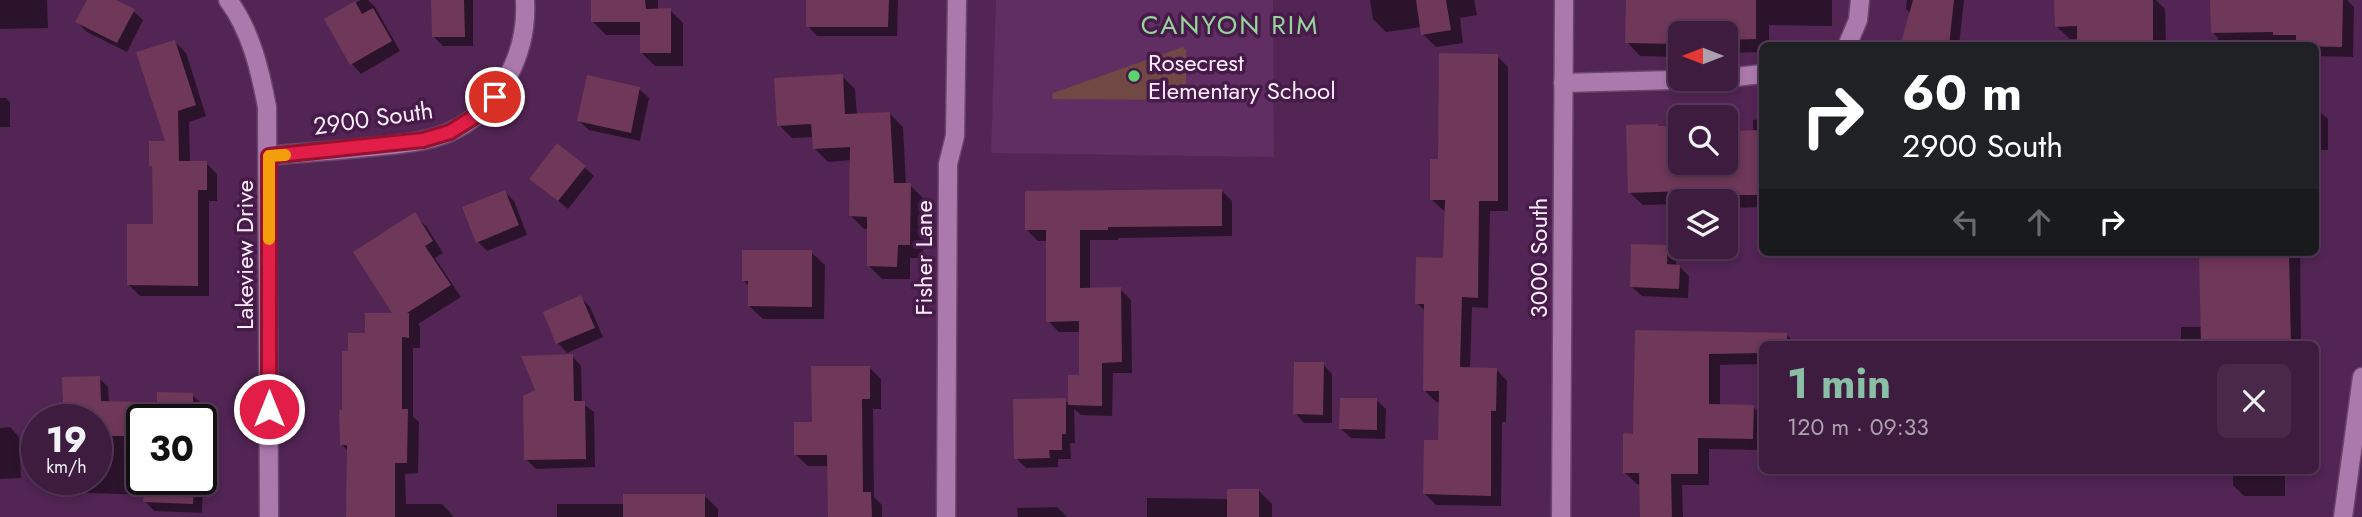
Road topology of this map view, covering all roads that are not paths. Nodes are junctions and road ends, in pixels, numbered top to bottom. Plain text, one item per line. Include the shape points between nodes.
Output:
1 (228, 0) edge
2 (525, 0) edge
3 (957, 0) edge
4 (1564, 0) edge
5 (1860, 0) edge
6 (1849, 42) edge
7 (1759, 74) edge
8 (1738, 77) edge
9 (1668, 80) edge
10 (1563, 83) junction
11 (269, 156) junction
12 (2362, 377) edge
13 (269, 517) edge
14 (946, 517) edge
15 (1562, 517) edge
16 (2343, 517) edge

1 - 11 street, Lakeview Drive via 261,71
2 - 11 street, 2900 South via 520,50 510,74 495,97 450,132 386,145
3 - 14 street, Fisher Lane via 955,136 948,164
4 - 10 street, 3000 South
5 - 6 street
7 - 8 street
9 - 10 street
10 - 15 street, 3000 South
11 - 13 street, Lakeview Drive
12 - 16 street

